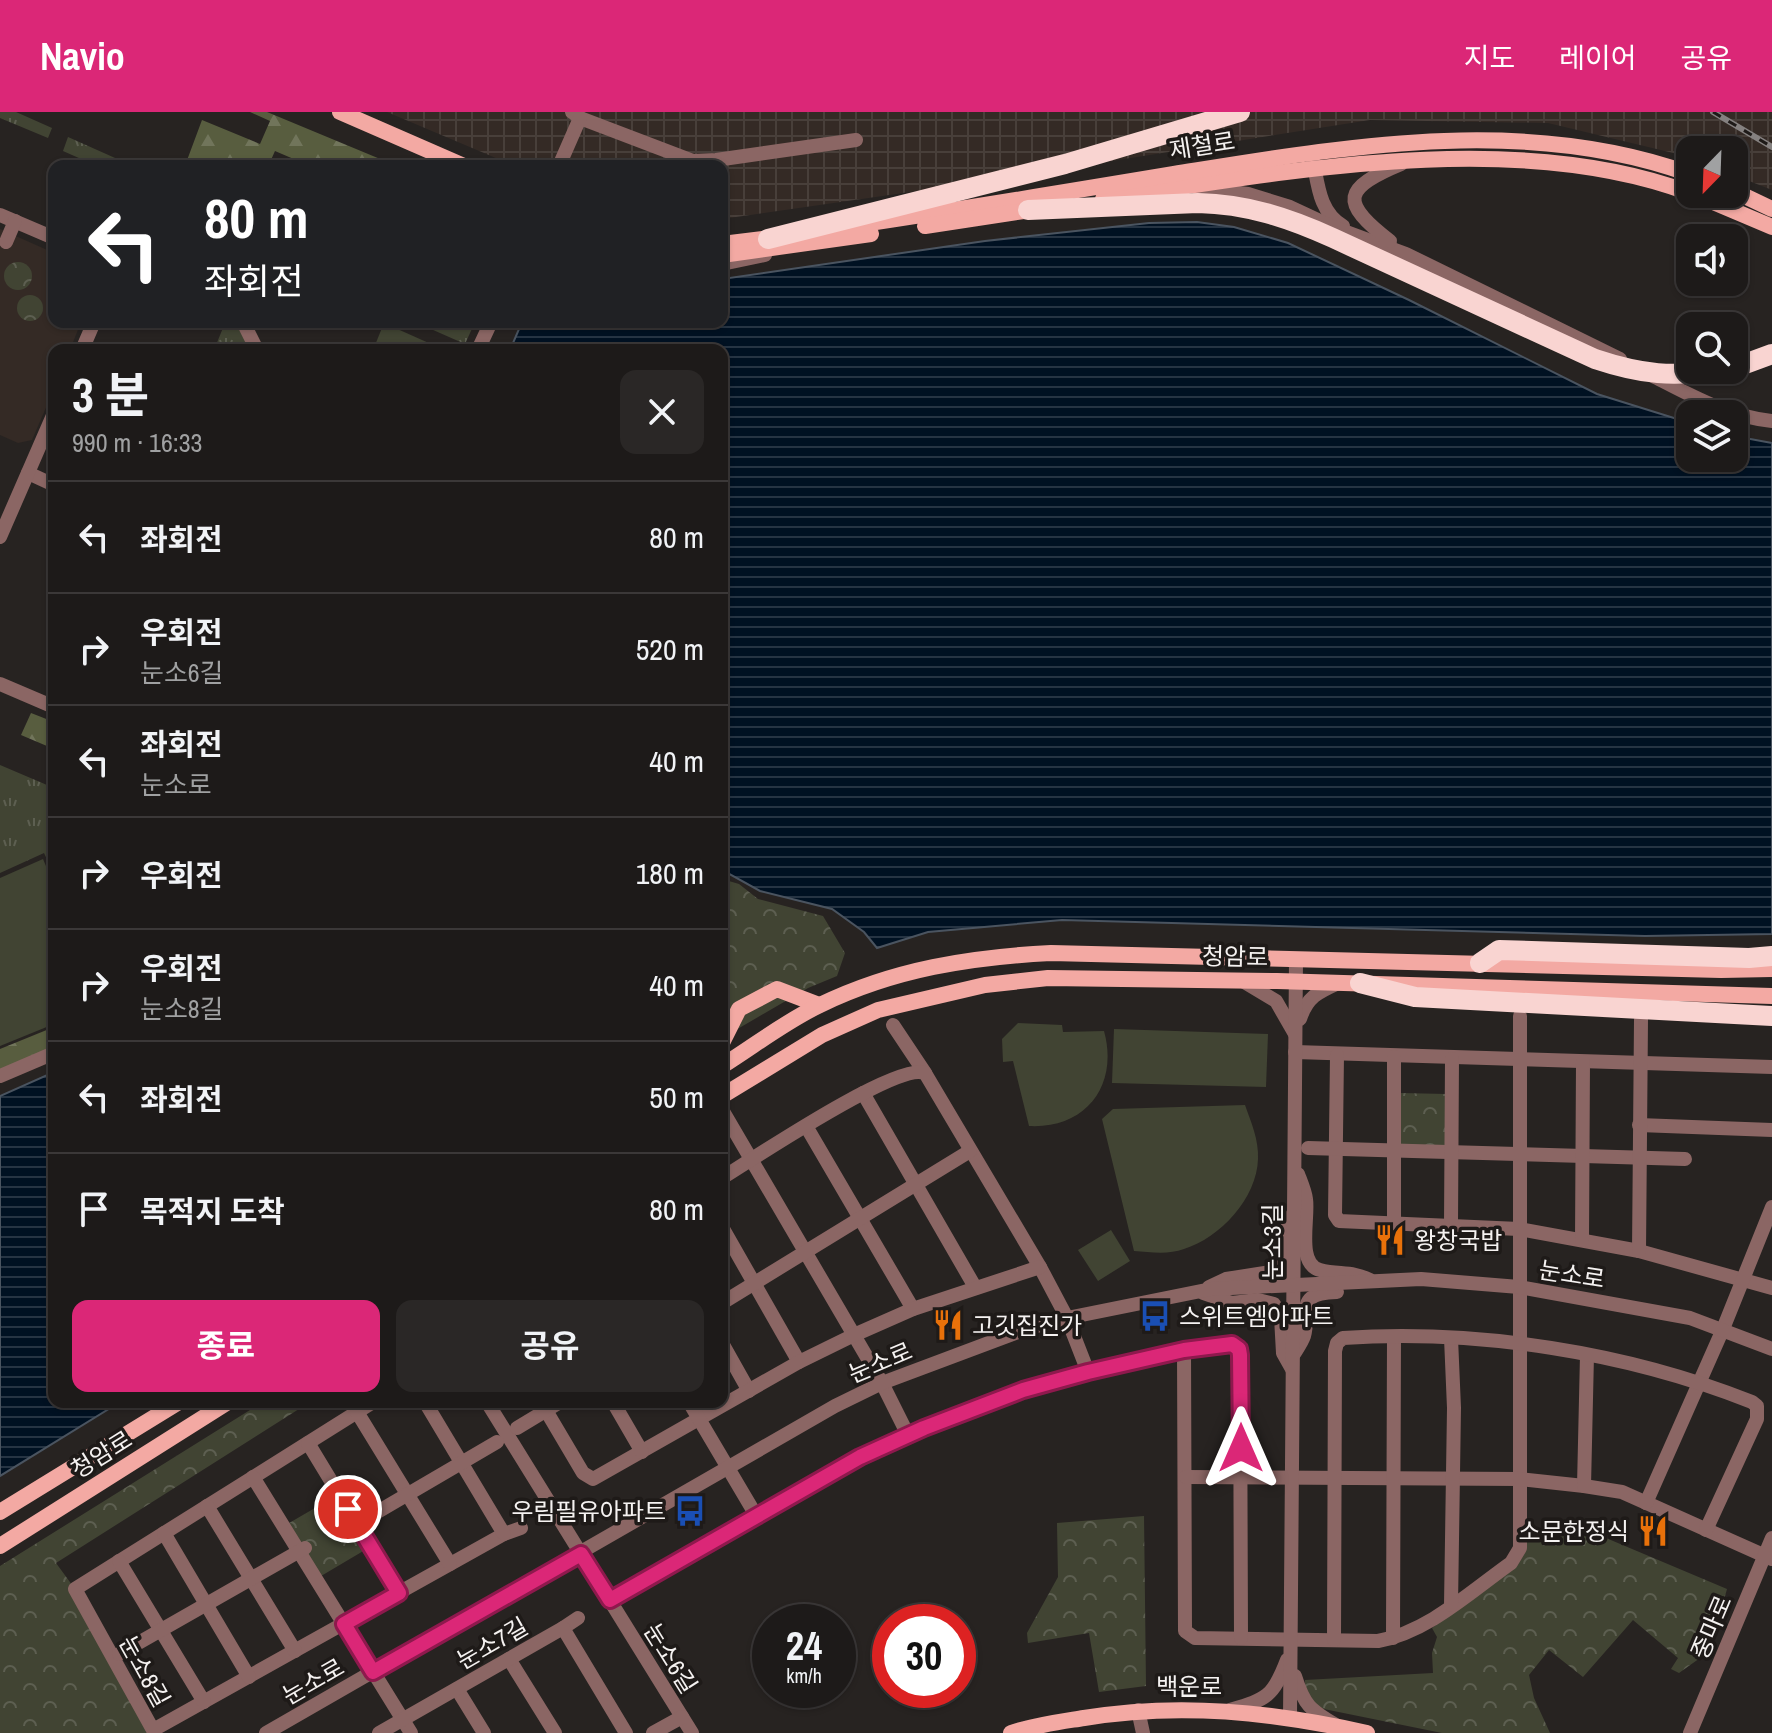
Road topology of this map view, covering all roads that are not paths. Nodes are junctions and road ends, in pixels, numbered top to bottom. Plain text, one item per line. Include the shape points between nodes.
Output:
1 (340, 112) edge
2 (1240, 112) edge
3 (576, 115) edge
4 (856, 140) dead end
5 (450, 160) edge
6 (561, 160) edge
7 (690, 160) edge
8 (716, 160) edge
9 (1313, 160) junction
10 (1420, 162) junction
11 (1676, 171) edge
12 (1181, 187) junction
13 (1676, 187) edge
14 (1748, 198) edge
15 (1727, 208) edge
16 (1772, 209) edge
17 (1028, 210) junction
18 (0, 215) edge
19 (15, 221) junction
20 (1772, 227) edge
21 (48, 235) edge
22 (1361, 235) junction
23 (768, 239) junction
24 (6, 242) dead end
25 (728, 243) edge
26 (803, 245) junction
27 (728, 254) edge
28 (1406, 254) junction
29 (728, 263) edge
30 (1772, 354) edge
31 (1748, 363) edge
32 (1676, 374) edge
33 (1772, 421) edge
34 (48, 427) edge
35 (28, 473) junction
36 (48, 482) edge
37 (0, 537) edge
38 (0, 684) edge
39 (48, 704) edge
40 (1772, 956) edge
41 (1296, 959) junction
42 (1480, 963) junction
43 (1772, 969) edge
44 (1241, 980) junction
45 (1296, 981) junction
46 (1350, 982) junction
47 (1772, 996) edge
48 (819, 1005) junction
49 (1633, 1014) junction
50 (1520, 1016) dead end
51 (1772, 1016) edge
52 (893, 1025) dead end
53 (728, 1031) edge
54 (1295, 1034) junction
55 (1295, 1052) junction
56 (1337, 1055) junction
57 (48, 1056) edge
58 (1394, 1057) junction
59 (1452, 1059) junction
60 (1518, 1061) junction
61 (728, 1062) edge
62 (1583, 1062) junction
63 (1640, 1064) junction
64 (1772, 1067) edge
65 (925, 1073) junction
66 (0, 1076) edge
67 (728, 1092) edge
68 (863, 1093) junction
69 (728, 1120) edge
70 (1639, 1125) junction
71 (806, 1126) junction
72 (1772, 1130) edge
73 (1308, 1148) dead end
74 (1336, 1148) junction
75 (1394, 1150) junction
76 (970, 1151) junction
77 (1451, 1152) junction
78 (1519, 1154) junction
79 (1583, 1156) junction
80 (1639, 1158) junction
81 (1685, 1159) dead end
82 (752, 1160) junction
83 (1294, 1161) junction
84 (728, 1174) edge
85 (916, 1185) junction
86 (1772, 1207) edge
87 (1294, 1211) junction
88 (860, 1219) junction
89 (1394, 1223) junction
90 (1451, 1224) junction
91 (1519, 1229) junction
92 (728, 1238) edge
93 (1582, 1240) junction
94 (1639, 1251) junction
95 (806, 1252) junction
96 (1040, 1267) junction
97 (1744, 1278) junction
98 (1374, 1281) junction
99 (754, 1283) junction
100 (1294, 1285) junction
101 (975, 1287) junction
102 (1519, 1287) junction
103 (1772, 1288) edge
104 (1199, 1292) junction
105 (728, 1299) edge
106 (913, 1309) junction
107 (1067, 1318) junction
108 (1723, 1329) junction
109 (854, 1335) junction
110 (1394, 1338) junction
111 (1451, 1338) junction
112 (1519, 1344) junction
113 (1772, 1349) edge
114 (1184, 1350) junction
115 (728, 1354) edge
116 (1587, 1355) junction
117 (799, 1362) junction
118 (1293, 1363) junction
119 (1088, 1372) junction
120 (1700, 1381) junction
121 (882, 1383) junction
122 (749, 1391) junction
123 (728, 1403) edge
124 (169, 1408) edge
125 (218, 1408) edge
126 (363, 1408) edge
127 (429, 1408) edge
128 (491, 1408) edge
129 (542, 1408) edge
130 (545, 1408) edge
131 (616, 1408) edge
132 (693, 1408) edge
133 (720, 1408) edge
134 (357, 1412) junction
135 (700, 1420) junction
136 (517, 1428) dead end
137 (908, 1435) junction
138 (497, 1442) dead end
139 (308, 1443) junction
140 (642, 1452) junction
141 (461, 1462) junction
142 (728, 1468) junction
143 (253, 1477) junction
144 (1186, 1477) junction
145 (1394, 1478) junction
146 (1454, 1478) junction
147 (1241, 1479) junction
148 (1292, 1479) junction
149 (1337, 1479) junction
150 (1520, 1479) junction
151 (1584, 1486) junction
152 (408, 1494) junction
153 (1646, 1503) junction
154 (207, 1506) junction
155 (0, 1512) edge
156 (757, 1517) junction
157 (354, 1526) junction
158 (521, 1528) dead end
159 (1706, 1530) junction
160 (164, 1533) junction
161 (504, 1534) junction
162 (1772, 1538) edge
163 (0, 1546) edge
164 (302, 1550) junction
165 (581, 1554) junction
166 (1768, 1558) edge
167 (119, 1561) junction
168 (450, 1564) junction
169 (251, 1579) junction
170 (399, 1593) junction
171 (610, 1600) junction
172 (206, 1605) junction
173 (1451, 1605) junction
174 (578, 1618) dead end
175 (344, 1624) junction
176 (563, 1628) junction
177 (161, 1630) junction
178 (1241, 1638) junction
179 (1393, 1638) junction
180 (1291, 1639) junction
181 (1334, 1640) junction
182 (295, 1651) junction
183 (119, 1654) dead end
184 (509, 1659) junction
185 (1291, 1660) junction
186 (373, 1672) junction
187 (249, 1677) junction
188 (457, 1689) junction
189 (204, 1702) junction
190 (1138, 1710) junction
191 (1230, 1710) junction
192 (682, 1717) junction
193 (1290, 1718) junction
194 (403, 1720) junction
195 (1340, 1727) junction
196 (152, 1732) edge
197 (266, 1733) edge
198 (379, 1733) edge
199 (411, 1733) edge
200 (484, 1733) edge
201 (555, 1733) edge
202 (626, 1733) edge
203 (653, 1733) edge
204 (692, 1733) edge
205 (1011, 1733) edge
206 (1143, 1733) edge
207 (1367, 1733) edge
208 (1690, 1733) edge

1 - 5 main road
2 - 23 highway via 944,196
3 - 6 street
3 - 7 street
4 - 8 street
9 - 10 main road, 제철로
9 - 11 main road, 제철로 via 1426,142 1514,141 1597,151
9 - 12 main road, 제철로
9 - 22 street via 1327,211
9 - 23 main road, 제철로
10 - 13 main road, 제철로 via 1480,158 1603,169
10 - 28 street via 1401,164 1365,181 1354,199 1362,218
12 - 17 main road, 제철로
12 - 22 street via 1266,198
14 - 16 main road
15 - 20 main road, 제철로
17 - 26 main road, 제철로
17 - 32 highway via 1198,203 1257,209 1293,220 1595,359 1641,373
18 - 19 street
19 - 21 street
19 - 24 street
22 - 28 street
23 - 25 main road, 제철로
26 - 27 main road, 제철로
26 - 29 street
28 - 33 street via 1698,399
30 - 31 highway
34 - 35 street
35 - 36 street
35 - 37 street
38 - 39 street
40 - 42 highway via 1499,950
41 - 42 main road, 청암로
41 - 45 street, 눈소3길
41 - 48 main road, 청암로 via 991,956 905,972
42 - 43 main road, 청암로
44 - 45 main road, 청암로
44 - 54 street via 1276,1001
44 - 67 main road, 청암로 via 1048,978 936,995 878,1010 822,1035
45 - 46 main road, 청암로
45 - 54 street, 눈소3길
46 - 47 main road, 청암로
46 - 49 highway via 1415,997
46 - 54 street via 1306,1002
48 - 53 main road via 777,989 739,1009
48 - 61 main road, 청암로
49 - 51 highway
49 - 63 street
50 - 60 street
52 - 65 street
54 - 55 street, 눈소3길
55 - 56 street
55 - 83 street, 눈소3길
56 - 58 street
56 - 74 street
57 - 66 street
58 - 59 street
58 - 75 street
59 - 60 street
59 - 77 street
60 - 62 street
60 - 78 street
62 - 63 street
62 - 79 street
63 - 64 street
63 - 70 street
65 - 68 street via 906,1073
65 - 76 street
68 - 71 street
68 - 85 street
69 - 82 street
70 - 72 street
70 - 80 street
71 - 82 street
71 - 88 street
73 - 74 street
74 - 75 street
74 - 89 street via 1339,1221
75 - 77 street
75 - 89 street
76 - 85 street
76 - 96 street
77 - 78 street
77 - 90 street
78 - 79 street
78 - 91 street
79 - 80 street
79 - 93 street
80 - 81 street
80 - 94 street
82 - 84 street
82 - 95 street
83 - 87 street, 눈소3길
83 - 98 street via 1307,1201 1308,1261 1321,1270
85 - 88 street
85 - 101 street
86 - 97 street
87 - 100 street, 눈소3길
87 - 104 street via 1284,1230 1282,1258 1271,1272 1226,1279
88 - 95 street
88 - 106 street
89 - 90 street
90 - 91 street
91 - 93 street
91 - 102 street
92 - 99 street
93 - 94 street
94 - 97 street
95 - 99 street
95 - 109 street
96 - 101 street
96 - 107 street
97 - 103 street
97 - 108 street
98 - 100 street, 눈소로
98 - 102 street, 눈소로
98 - 118 street via 1357,1292 1322,1292 1309,1301
99 - 105 street
99 - 117 street
100 - 104 street, 눈소로
100 - 118 street, 눈소3길
101 - 106 street
102 - 108 street, 눈소로 via 1654,1310
102 - 112 street
104 - 107 street, 눈소로
104 - 118 street via 1232,1303 1274,1304 1281,1317 1283,1353
106 - 109 street
107 - 119 street
107 - 121 street, 눈소로
108 - 113 street, 눈소로
108 - 120 street
109 - 117 street
109 - 121 street
110 - 111 street
110 - 145 street
110 - 149 street via 1343,1338 1337,1343
111 - 112 street
111 - 146 street
112 - 116 street
112 - 150 street
114 - 119 street
114 - 144 street
114 - 147 street via 1224,1344 1239,1349
115 - 122 street
116 - 120 street
116 - 151 street
117 - 122 street
118 - 148 street, 눈소3길
119 - 137 street via 1023,1390
120 - 153 street
120 - 159 street via 1752,1402 1758,1413
121 - 137 street
121 - 142 street, 눈소로
122 - 123 street
124 - 155 main road, 청암로
125 - 163 main road, 청암로
126 - 134 street, 눈소8길
127 - 141 street
128 - 165 street, 눈소6길
129 - 136 street
130 - 140 street via 583,1473 593,1479
131 - 140 street
132 - 135 street
133 - 135 street
134 - 139 street, 눈소8길
134 - 152 street
135 - 140 street
135 - 142 street
137 - 156 street
138 - 141 street
139 - 143 street, 눈소8길
139 - 157 street
141 - 152 street
141 - 161 street
142 - 156 street
142 - 165 street, 눈소로
143 - 154 street, 눈소8길
143 - 164 street
144 - 147 street
144 - 178 street via 1185,1631 1195,1638
145 - 146 street
145 - 149 street
145 - 179 street
146 - 150 street
146 - 173 street
147 - 148 street
147 - 178 street
148 - 149 street
148 - 180 street, 눈소3길
149 - 181 street
150 - 151 street
150 - 173 street via 1517,1556
151 - 153 street via 1622,1492
152 - 157 street
152 - 168 street
153 - 159 street
154 - 160 street, 눈소8길
154 - 169 street
156 - 171 street
157 - 170 street
158 - 161 street, 눈소8길
159 - 166 street
160 - 167 street, 눈소8길
160 - 172 street
161 - 168 street, 눈소8길
162 - 166 street, 중마로
164 - 169 street
164 - 175 street
165 - 171 street, 눈소6길
165 - 186 street, 눈소로
166 - 208 street, 중마로
167 - 177 street
167 - 196 street, 눈소8길 via 75,1589
168 - 170 street, 눈소8길
169 - 172 street
169 - 182 street
170 - 175 street, 눈소8길
171 - 192 street, 눈소6길
172 - 177 street
172 - 187 street
173 - 179 street via 1412,1632
174 - 176 street
175 - 182 street, 눈소8길
175 - 186 street
176 - 184 street, 눈소7길
176 - 202 street, 눈소7길
177 - 183 street
177 - 189 street
178 - 180 street
179 - 181 street
180 - 181 street
180 - 185 street, 눈소3길
182 - 187 street, 눈소8길
184 - 188 street, 눈소7길
184 - 201 street
185 - 191 street via 1273,1692
185 - 193 street, 눈소3길
185 - 195 street via 1304,1702
186 - 194 street
186 - 197 street, 눈소로
187 - 189 street, 눈소8길
188 - 194 street, 눈소7길
188 - 200 street
189 - 196 street, 눈소8길
190 - 191 main road, 백운로
190 - 205 main road, 백운로
190 - 206 street
191 - 193 main road, 백운로
192 - 203 street
192 - 204 street, 눈소6길
193 - 195 main road, 백운로
194 - 198 street, 눈소7길
194 - 199 street
195 - 207 main road, 백운로

